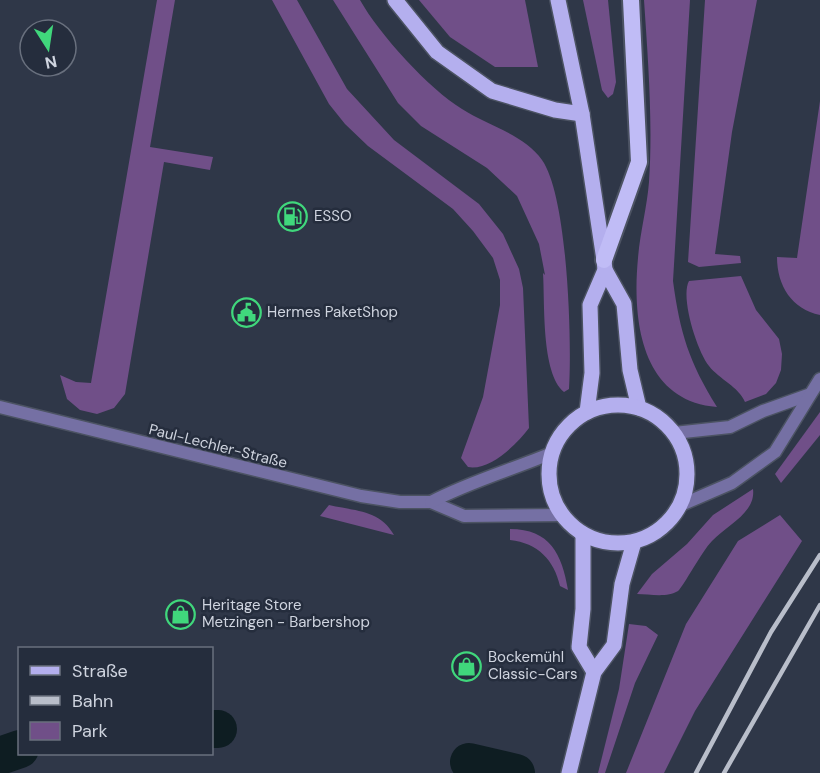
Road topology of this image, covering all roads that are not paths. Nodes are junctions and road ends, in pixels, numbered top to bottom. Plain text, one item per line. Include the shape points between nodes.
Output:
1 (395, 0) edge
2 (558, 0) edge
3 (631, 0) edge
4 (582, 114) junction
5 (604, 265) junction
6 (820, 379) edge
7 (808, 395) junction
8 (0, 407) edge
9 (639, 408) junction
10 (587, 412) junction
11 (674, 433) junction
12 (552, 453) junction
13 (431, 502) junction
14 (681, 505) junction
15 (562, 515) junction
16 (583, 534) junction
17 (634, 542) junction
18 (594, 672) junction
19 (571, 766) edge

1 - 4 main road via 437,52 492,91
2 - 4 main road
3 - 5 highway via 639,162
4 - 5 main road
5 - 9 main road via 624,304 630,370
5 - 10 main road via 590,305 592,373
6 - 7 street
7 - 11 street via 730,427
7 - 14 street via 775,452 732,483
8 - 13 street, Paul-Lechler-Straße via 361,496
9 - 10 main road via 607,405
9 - 11 main road via 659,418
10 - 12 main road via 565,429
11 - 14 main road via 687,462 687,484
12 - 13 street, Paul-Lechler-Straße via 463,485
12 - 15 main road via 550,486
13 - 15 street, Paul-Lechler-Straße via 464,516
14 - 17 main road via 660,530
15 - 16 main road
16 - 17 main road via 608,543
16 - 18 main road via 579,647
17 - 18 main road via 622,584 614,645
18 - 19 main road

